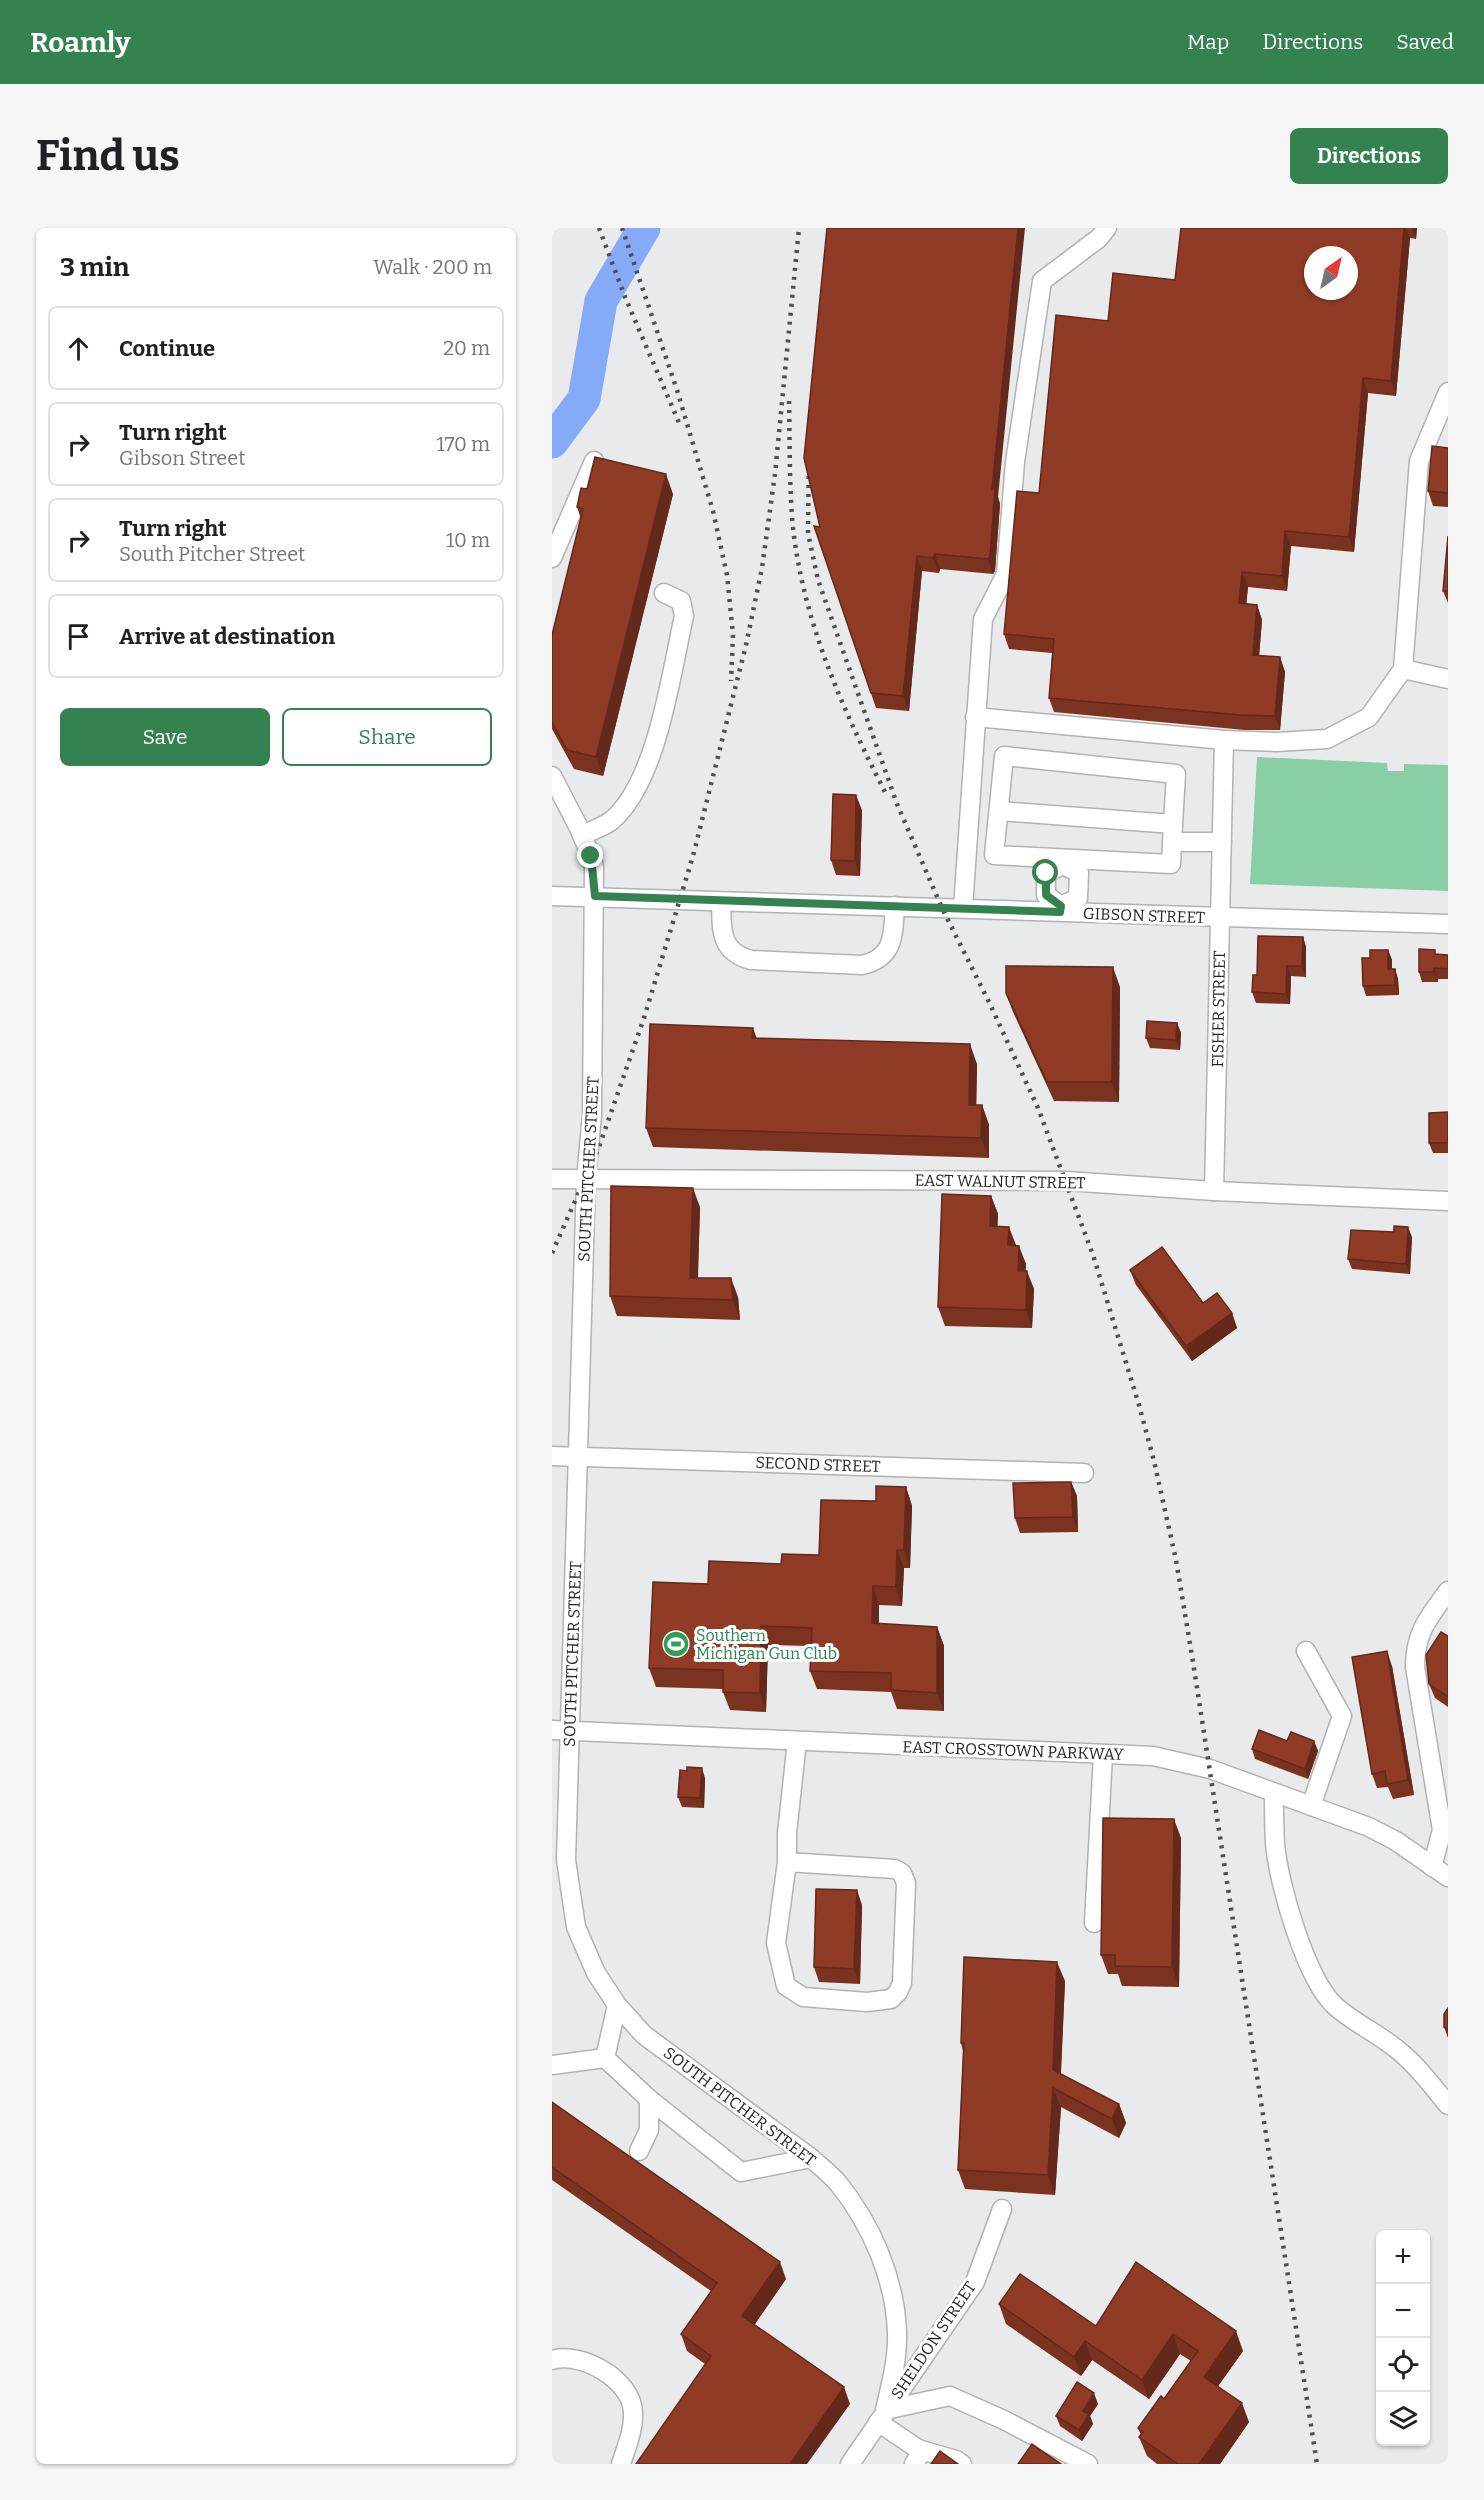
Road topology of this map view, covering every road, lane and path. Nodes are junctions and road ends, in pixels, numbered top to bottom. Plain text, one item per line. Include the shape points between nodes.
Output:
1 (1107, 228) edge
2 (1448, 392) edge
3 (594, 461) edge
4 (552, 558) edge
5 (664, 593) dead end
6 (1403, 669) junction
7 (1448, 679) edge
8 (975, 717) junction
9 (1224, 748) junction
10 (552, 776) edge
11 (999, 811) junction
12 (1173, 833) junction
13 (582, 835) junction
14 (1222, 842) junction
15 (1063, 862) junction
16 (552, 896) edge
17 (595, 896) junction
18 (721, 902) junction
19 (895, 906) junction
20 (963, 908) junction
21 (1061, 909) junction
22 (1220, 918) junction
23 (1448, 924) edge
24 (552, 1179) edge
25 (586, 1179) junction
26 (1215, 1191) junction
27 (1448, 1201) edge
28 (552, 1456) edge
29 (578, 1456) junction
30 (1084, 1473) dead end
31 (1448, 1591) edge
32 (1306, 1651) dead end
33 (561, 1730) edge
34 (797, 1742) junction
35 (1103, 1754) junction
36 (1274, 1793) junction
37 (1311, 1806) junction
38 (787, 1862) junction
39 (1432, 1867) junction
40 (1448, 1877) edge
41 (1094, 1923) dead end
42 (617, 2006) junction
43 (605, 2058) junction
44 (552, 2065) edge
45 (649, 2099) junction
46 (1448, 2105) edge
47 (639, 2151) dead end
48 (811, 2158) junction
49 (1002, 2209) dead end
50 (552, 2360) edge
51 (881, 2416) junction
52 (916, 2457) edge
53 (855, 2462) edge
54 (621, 2464) edge
55 (962, 2464) edge
56 (1088, 2464) edge

1 - 8 street via 1042,281 1016,462 1006,574 983,619
2 - 6 street via 1419,461
3 - 4 street
5 - 13 street via 681,602 684,616 656,742 640,781 621,810 610,822
6 - 7 street
6 - 9 street via 1370,717 1327,740
8 - 9 street
8 - 20 street
9 - 14 street, FISHER STREET
10 - 13 street, SOUTH PITCHER STREET
11 - 12 street
11 - 12 street via 1004,756 1176,774
11 - 15 street via 994,855
12 - 14 street
12 - 15 street via 1171,864
13 - 17 street, SOUTH PITCHER STREET via 591,856
14 - 22 street, FISHER STREET
15 - 21 street via 1046,873 1046,895
15 - 21 street via 1079,873 1078,898
16 - 17 street, GIBSON STREET
17 - 18 street, GIBSON STREET
17 - 25 street, SOUTH PITCHER STREET via 592,1115
18 - 19 street, GIBSON STREET
18 - 19 street via 727,947 739,957 862,965 874,963 884,955 893,938
19 - 20 street, GIBSON STREET
20 - 21 street, GIBSON STREET
21 - 22 street, GIBSON STREET
22 - 23 street, GIBSON STREET
22 - 26 street, FISHER STREET
24 - 25 street, EAST WALNUT STREET
25 - 26 street, EAST WALNUT STREET via 1066,1181
25 - 29 street, SOUTH PITCHER STREET
26 - 27 street, EAST WALNUT STREET
28 - 29 street, SECOND STREET
29 - 30 street, SECOND STREET
29 - 33 street, SOUTH PITCHER STREET
31 - 39 street via 1422,1627 1415,1649 1442,1830
32 - 37 street via 1342,1716
33 - 34 street, EAST CROSSTOWN PARKWAY
33 - 42 street, SOUTH PITCHER STREET via 566,1863 576,1927 596,1973
34 - 35 street, EAST CROSSTOWN PARKWAY
34 - 38 street
35 - 36 street, EAST CROSSTOWN PARKWAY via 1177,1761
35 - 41 street
36 - 37 street, EAST CROSSTOWN PARKWAY
36 - 46 street via 1275,1845 1285,1894 1313,1976 1333,2004 1404,2055
37 - 39 street, EAST CROSSTOWN PARKWAY via 1369,1827
38 - 38 street via 880,1867 902,1873 906,1883 902,1983 891,1999 867,2002 803,1997 786,1986 776,1943
39 - 40 street, EAST CROSSTOWN PARKWAY
42 - 43 street
42 - 48 street, SOUTH PITCHER STREET via 644,2035
43 - 44 street
43 - 45 street
45 - 47 street via 649,2130
45 - 48 street via 741,2172
48 - 51 street, SOUTH PITCHER STREET via 856,2207 878,2248 886,2273 897,2333 894,2367
49 - 51 street, SHELDON STREET via 975,2282
50 - 54 street via 575,2358 591,2364 628,2392 634,2412
51 - 52 street
51 - 53 street, SHELDON STREET
51 - 56 street via 950,2396
52 - 55 street via 956,2460

